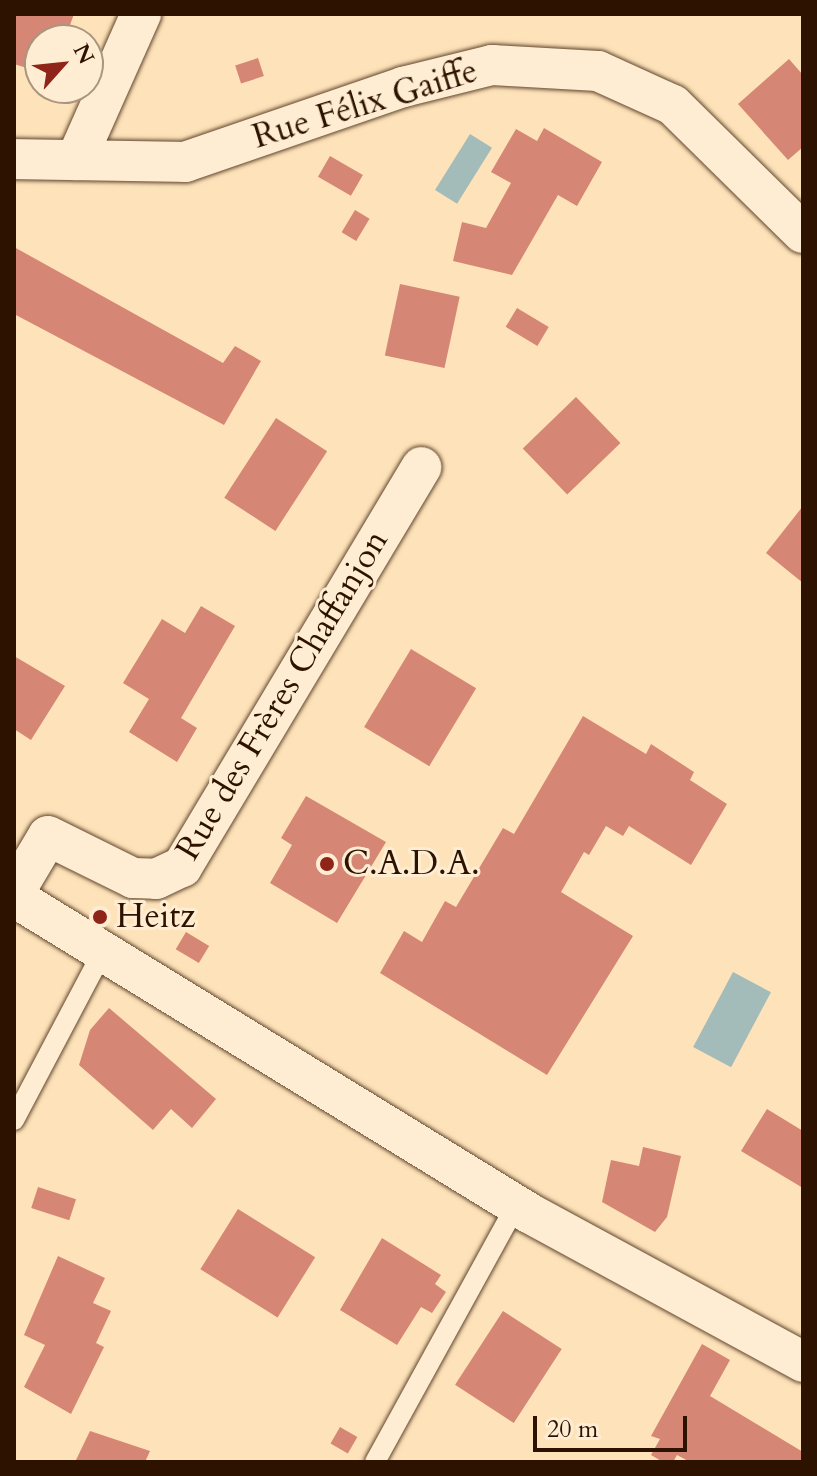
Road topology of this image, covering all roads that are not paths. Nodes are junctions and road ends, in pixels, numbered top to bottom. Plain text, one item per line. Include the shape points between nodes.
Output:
1 (141, 14) edge
2 (14, 159) edge
3 (76, 160) junction
4 (803, 233) edge
5 (421, 467) dead end
6 (14, 895) edge
7 (103, 951) junction
8 (14, 1120) edge
9 (516, 1205) junction
10 (803, 1362) edge
11 (375, 1462) edge

1 - 3 street
2 - 3 street, Rue Félix Gaiffe
3 - 4 street, Rue Félix Gaiffe via 185,162 403,87 492,65 598,71 673,105
5 - 6 street, Rue des Frères Chaffanjon via 182,867 156,879 133,878 48,836
6 - 7 street, Rue des Frères Chaffanjon
7 - 8 lane
7 - 9 street, Rue des Frères Chaffanjon
9 - 10 street, Rue des Frères Chaffanjon
9 - 11 lane

